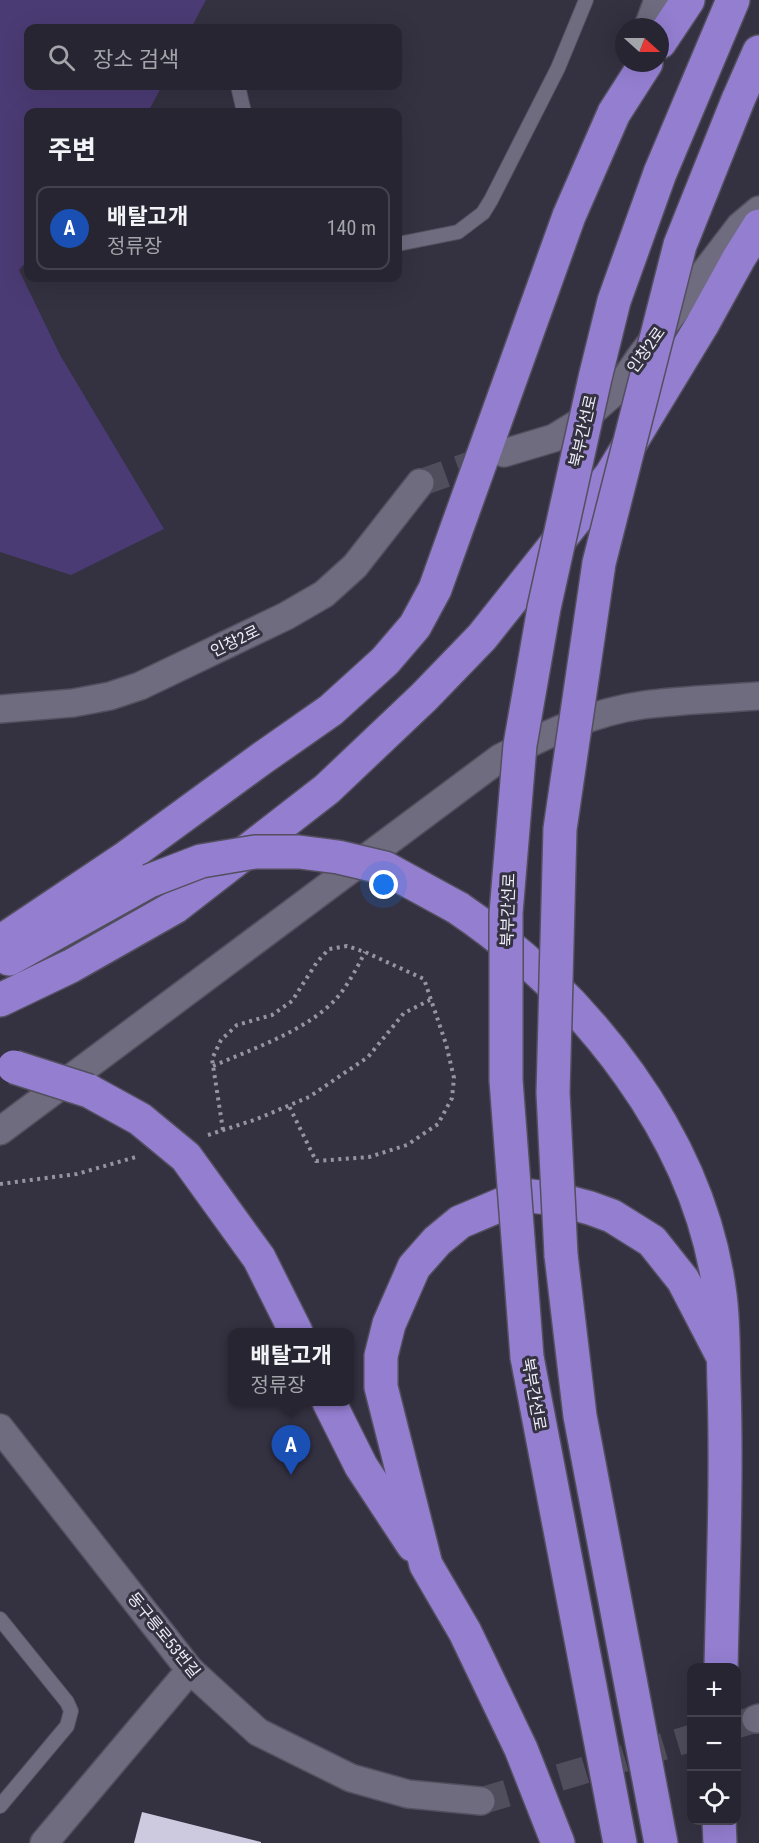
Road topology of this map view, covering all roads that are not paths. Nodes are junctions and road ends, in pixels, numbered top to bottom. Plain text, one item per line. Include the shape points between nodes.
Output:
1 (586, 0) edge
2 (658, 0) edge
3 (688, 0) edge
4 (733, 0) edge
5 (651, 18) edge
6 (669, 28) edge
7 (759, 52) edge
8 (632, 72) edge
9 (640, 72) edge
10 (239, 90) edge
11 (619, 105) junction
12 (243, 108) edge
13 (759, 210) edge
14 (759, 226) edge
15 (402, 243) edge
16 (504, 453) tunnel mouth
17 (420, 483) tunnel mouth
18 (759, 696) edge
19 (0, 709) edge
20 (0, 942) edge
21 (0, 963) edge
22 (0, 1000) edge
23 (7, 1066) edge
24 (0, 1131) edge
25 (294, 1328) edge
26 (723, 1356) junction
27 (331, 1406) edge
28 (0, 1428) edge
29 (426, 1564) junction
30 (0, 1619) edge
31 (721, 1663) edge
32 (190, 1670) junction
33 (481, 1801) tunnel mouth
34 (0, 1806) edge
35 (719, 1825) edge
36 (44, 1843) edge
37 (558, 1843) edge
38 (620, 1843) edge
39 (661, 1843) edge
40 (720, 1843) edge

1 - 15 lane via 558,68 483,213 458,232
2 - 5 street
3 - 6 highway
4 - 38 highway, 북부간선로, bridge via 660,173 614,301 544,608 520,745 506,913 506,1068 527,1357
7 - 39 highway, bridge via 680,245 598,574 560,828 553,1093 561,1255 579,1416
8 - 11 street
9 - 11 highway
10 - 12 lane
11 - 20 highway via 569,216 435,589 415,626 385,661 331,710 124,859
13 - 16 street, 인창2로 via 733,235 619,388 580,422 554,438
14 - 22 highway via 611,475 482,637 424,697 327,789 175,907 71,966
17 - 19 street, 인창2로 via 355,566 324,594 286,616 140,686 110,696
18 - 24 street via 641,705 603,714 551,732 500,758
21 - 26 highway, bridge via 149,881 201,861 255,852 298,852 338,856 385,868 483,925 593,1026 664,1130 700,1208 720,1295
23 - 25 highway, bridge via 89,1091 140,1119 186,1157 260,1258
26 - 29 highway via 671,1264 652,1241 612,1216 556,1199 531,1196 460,1222 414,1267 389,1324 381,1356 381,1386 389,1424
26 - 31 highway
27 - 29 highway via 361,1466
28 - 32 street, 동구릉로53번길
29 - 37 highway via 465,1632 521,1749
30 - 34 lane via 71,1711 67,1726
32 - 33 street, 동구릉로53번길 via 258,1732 351,1778 408,1794
32 - 36 street
35 - 40 highway

